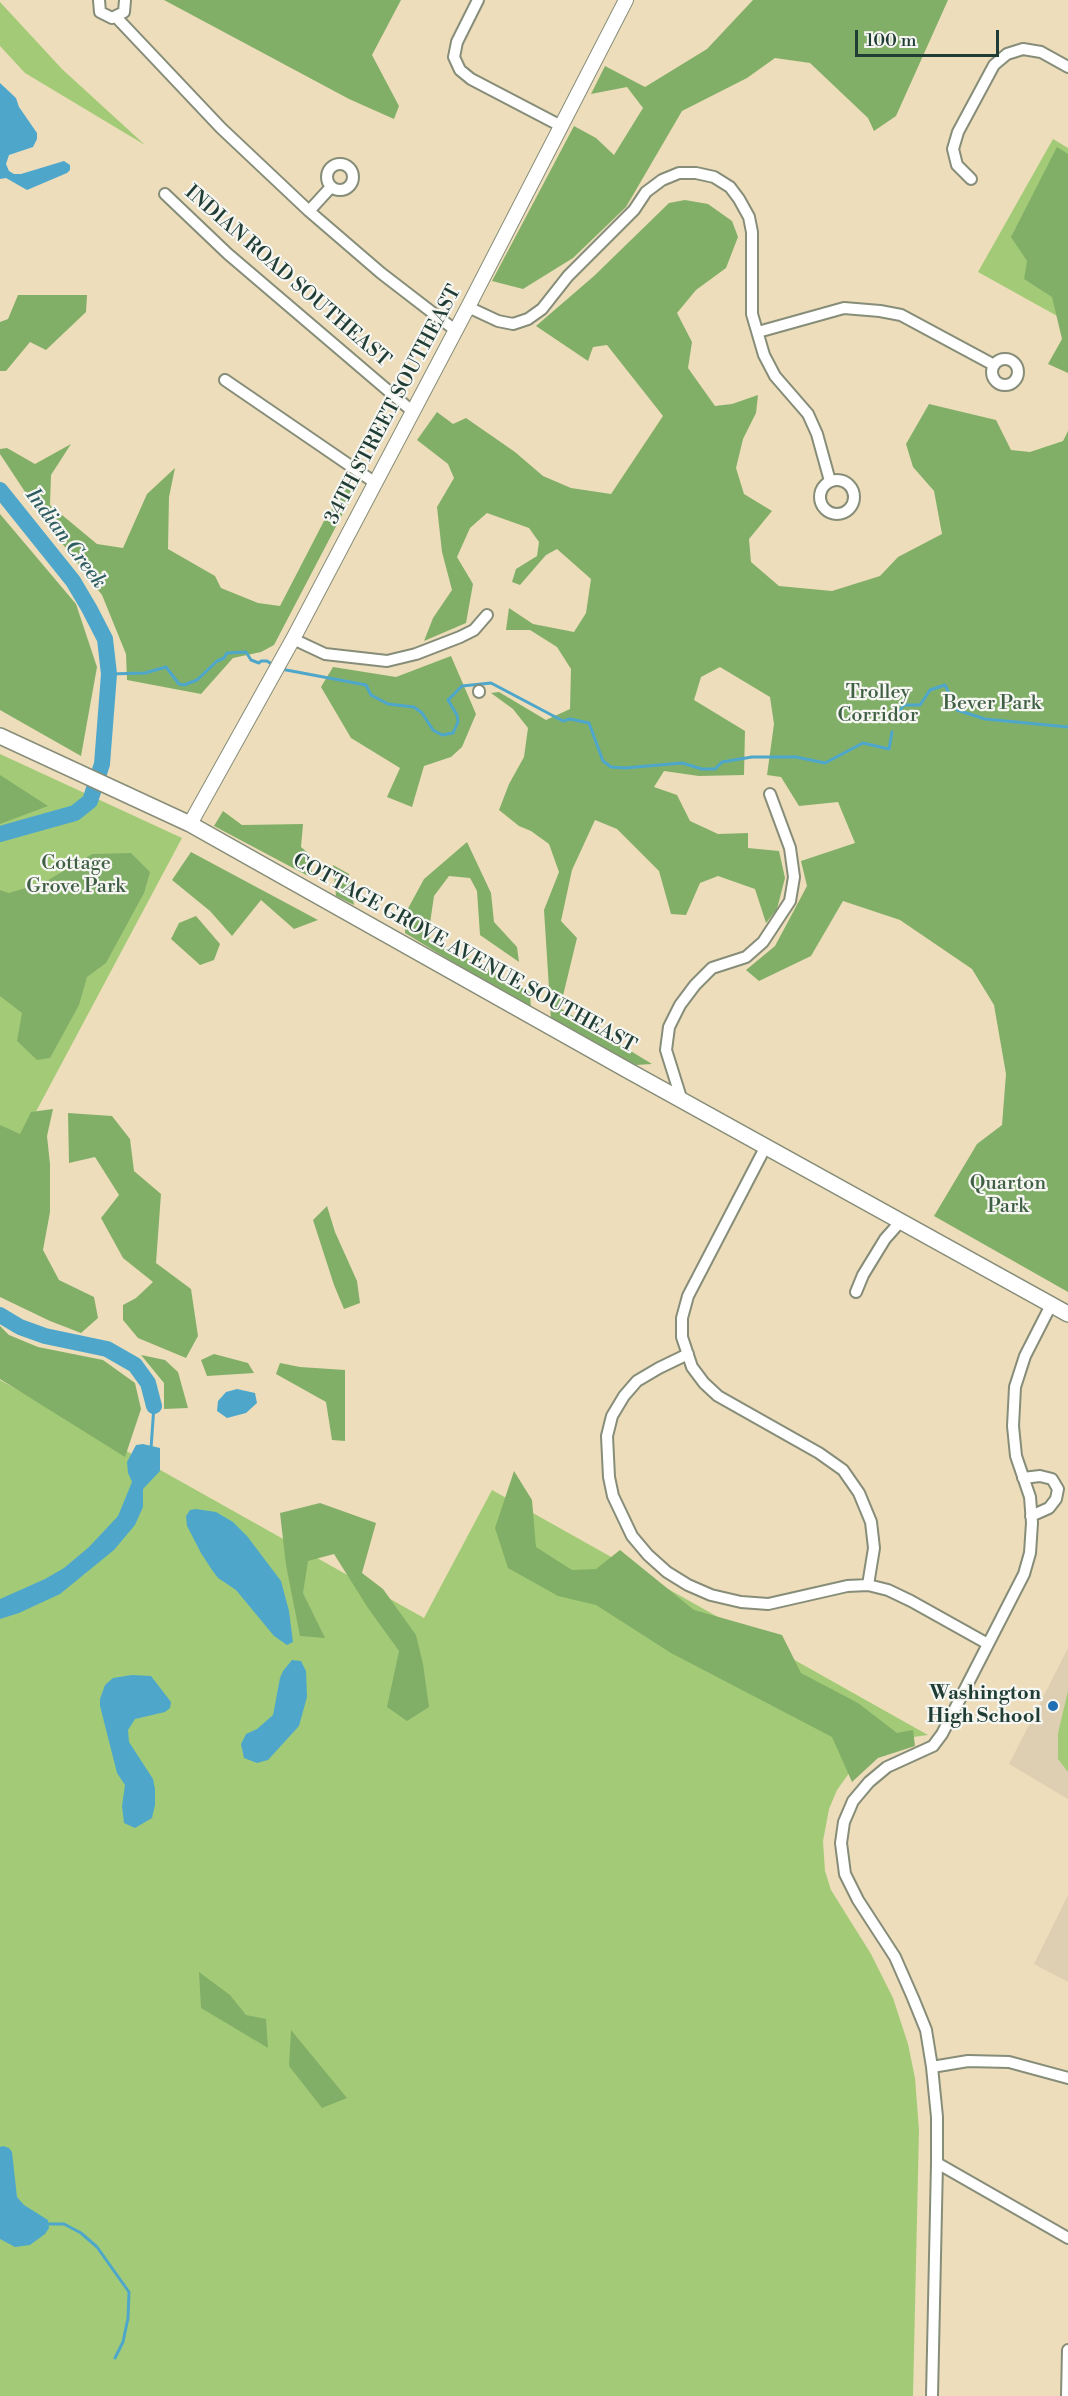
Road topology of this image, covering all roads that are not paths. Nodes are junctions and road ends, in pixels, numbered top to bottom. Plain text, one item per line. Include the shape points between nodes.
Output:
1 (99, 0) edge
2 (125, 0) edge
3 (478, 0) edge
4 (626, 0) edge
5 (117, 18) junction
6 (1068, 67) edge
7 (561, 126) junction
8 (971, 179) dead end
9 (331, 187) dead end
10 (165, 194) dead end
11 (309, 211) junction
12 (468, 306) junction
13 (455, 330) junction
14 (758, 332) junction
15 (994, 365) dead end
16 (225, 380) dead end
17 (412, 411) junction
18 (830, 481) dead end
19 (374, 482) junction
20 (487, 615) dead end
21 (293, 639) junction
22 (0, 736) edge
23 (770, 794) dead end
24 (190, 824) junction
25 (682, 1101) junction
26 (766, 1146) junction
27 (901, 1221) junction
28 (856, 1292) dead end
29 (1051, 1305) junction
30 (1068, 1314) edge
31 (688, 1354) junction
32 (1023, 1478) junction
33 (1032, 1516) junction
34 (868, 1585) junction
35 (988, 1644) junction
36 (932, 2067) junction
37 (1068, 2078) edge
38 (937, 2163) junction
39 (1068, 2238) edge
40 (1068, 2350) edge
41 (932, 2396) edge
42 (1067, 2396) edge

1 - 5 street via 103,15
2 - 5 street via 124,12
3 - 7 street via 457,42 454,57 460,70
4 - 7 street, 34TH STREET SOUTHEAST
5 - 11 street via 221,128
6 - 8 street via 1041,52 1023,50 1007,54 994,65 953,149 957,165
7 - 12 street, 34TH STREET SOUTHEAST
9 - 11 street
10 - 17 street, INDIAN ROAD SOUTHEAST via 228,254
11 - 13 street
12 - 13 street, 34TH STREET SOUTHEAST
12 - 14 street via 498,321 513,324 528,319 542,309 568,276 634,210 646,192 679,173 696,173 714,177 730,187 749,217 750,299
13 - 17 street, 34TH STREET SOUTHEAST
14 - 15 street via 844,308 880,311 901,315
14 - 18 street via 764,356 775,376 808,414
16 - 19 street
17 - 19 street, 34TH STREET SOUTHEAST
19 - 21 street, 34TH STREET SOUTHEAST
20 - 21 street via 474,630 460,637 387,661 325,654
21 - 24 street, 34TH STREET SOUTHEAST
22 - 24 main road, COTTAGE GROVE AVENUE SOUTHEAST
23 - 25 street via 790,848 794,877 790,901 763,942 746,957 712,968 680,1005 669,1027 666,1050
24 - 25 main road, COTTAGE GROVE AVENUE SOUTHEAST
25 - 26 main road, COTTAGE GROVE AVENUE SOUTHEAST
26 - 27 main road, COTTAGE GROVE AVENUE SOUTHEAST
26 - 31 street via 688,1296 682,1318 682,1337
27 - 28 street via 879,1249
27 - 29 main road, COTTAGE GROVE AVENUE SOUTHEAST
29 - 30 main road, COTTAGE GROVE AVENUE SOUTHEAST
29 - 32 street via 1025,1356 1015,1387 1013,1426
31 - 34 street via 692,1367 718,1396 843,1470 859,1493 871,1522 874,1548
31 - 34 street via 637,1381 612,1416 607,1436 609,1477 632,1536 667,1572 711,1596 768,1605 826,1590
32 - 33 street
32 - 33 street via 1052,1479 1058,1489 1049,1509
33 - 35 street via 1030,1553 1024,1574
34 - 35 street via 911,1601
35 - 36 street via 942,1734 933,1746 887,1767 869,1782 853,1801 841,1843 845,1874 896,1957 926,2030
36 - 37 street via 968,2061 1009,2062
36 - 38 street
38 - 39 street
38 - 41 street
40 - 42 street

